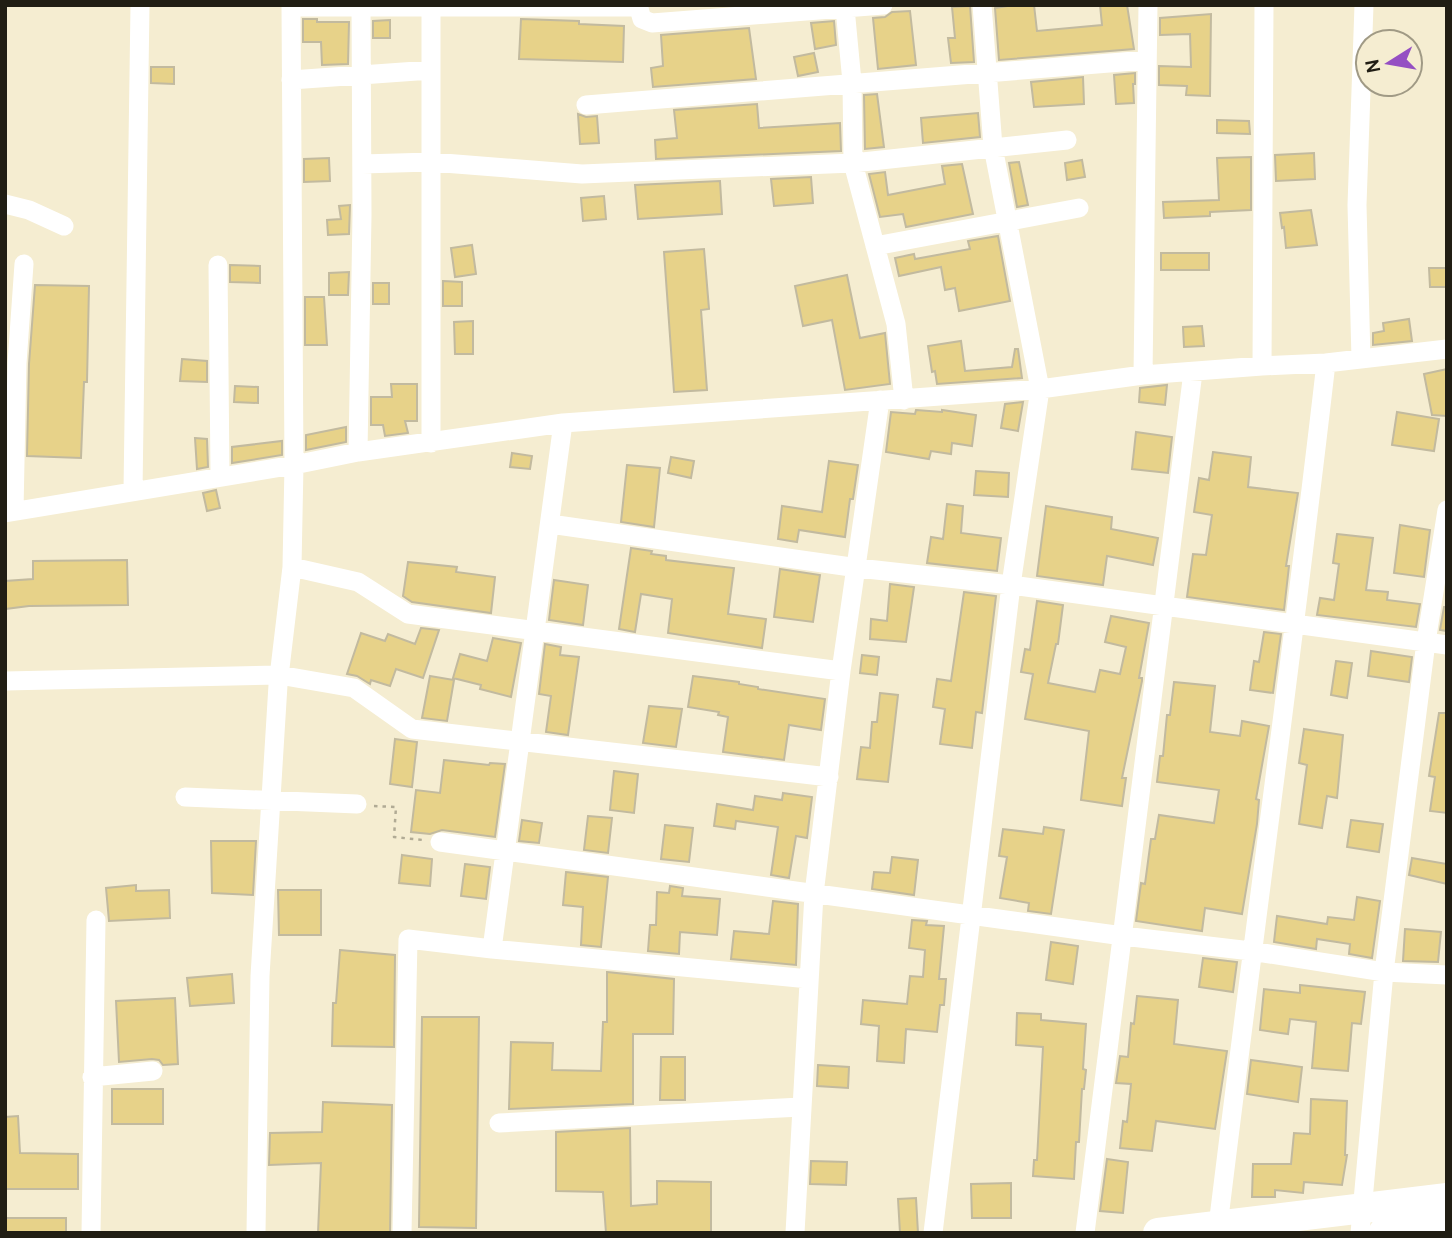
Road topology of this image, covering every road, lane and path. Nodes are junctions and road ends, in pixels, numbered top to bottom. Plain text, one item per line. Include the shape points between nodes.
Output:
1 (140, 5) edge
2 (882, 5) edge
3 (982, 5) edge
4 (1148, 5) edge
5 (1264, 5) edge
6 (1364, 5) edge
7 (291, 6) edge
8 (387, 6) edge
9 (443, 6) edge
10 (638, 6) edge
11 (361, 7) edge
12 (845, 8) junction
13 (1147, 60) junction
14 (431, 71) junction
15 (989, 73) junction
16 (362, 75) junction
17 (291, 80) junction
18 (852, 82) junction
19 (586, 105) dead end
20 (1067, 141) dead end
21 (993, 146) junction
22 (431, 162) junction
23 (853, 163) junction
24 (362, 164) junction
25 (5, 204) edge
26 (1079, 208) dead end
27 (1007, 220) junction
28 (64, 226) dead end
29 (875, 246) junction
30 (24, 264) dead end
31 (218, 265) dead end
32 (1447, 349) edge
33 (1361, 359) junction
34 (1326, 363) junction
35 (1262, 366) junction
36 (1193, 372) junction
37 (1143, 375) junction
38 (1040, 389) junction
39 (880, 400) junction
40 (904, 400) junction
41 (563, 423) junction
42 (431, 443) junction
43 (358, 452) junction
44 (294, 465) junction
45 (220, 477) junction
46 (133, 491) junction
47 (1447, 510) edge
48 (10, 512) edge
49 (550, 524) junction
50 (292, 567) junction
51 (858, 568) junction
52 (1011, 585) junction
53 (1164, 606) junction
54 (1296, 623) junction
55 (536, 631) junction
56 (1426, 642) junction
57 (1447, 645) edge
58 (841, 671) junction
59 (279, 675) junction
60 (5, 681) edge
61 (521, 741) junction
62 (829, 777) junction
63 (185, 797) dead end
64 (271, 800) junction
65 (357, 804) joint
66 (440, 842) joint
67 (504, 850) junction
68 (814, 894) junction
69 (970, 915) junction
70 (96, 920) dead end
71 (1123, 936) junction
72 (492, 949) junction
73 (1251, 951) junction
74 (1384, 972) junction
75 (1447, 975) edge
76 (809, 979) junction
77 (153, 1070) dead end
78 (92, 1077) junction
79 (801, 1107) junction
80 (499, 1122) dead end
81 (1447, 1198) edge
82 (1362, 1221) edge
83 (1447, 1224) edge
84 (1218, 1226) junction
85 (91, 1233) edge
86 (256, 1233) edge
87 (402, 1233) edge
88 (795, 1233) edge
89 (933, 1233) edge
90 (1086, 1233) edge
91 (1158, 1233) edge
92 (1383, 1233) edge

1 - 46 street
2 - 12 street
3 - 15 street
4 - 13 street
5 - 35 street
6 - 33 street via 1357,205
7 - 11 street
7 - 17 street
8 - 9 street
8 - 11 street
9 - 10 street
9 - 14 street
10 - 12 street via 642,19 652,23
11 - 16 street
12 - 18 street
13 - 15 street
13 - 37 street
14 - 16 street
14 - 22 street
15 - 18 street
15 - 21 street
16 - 17 street
16 - 24 street
17 - 44 street
18 - 19 street
18 - 23 street
20 - 21 street
21 - 23 street
21 - 27 street
22 - 23 street via 582,174
22 - 24 street
22 - 42 street
23 - 29 street
24 - 43 street
25 - 28 street
26 - 27 street
27 - 29 street
27 - 38 street
29 - 40 street via 896,324
30 - 48 street
31 - 45 street
32 - 33 street
33 - 34 street
34 - 35 street
34 - 54 street
35 - 36 street
36 - 37 street
36 - 53 street
37 - 38 street
38 - 40 street
38 - 52 street
39 - 40 street
39 - 41 street
39 - 51 street
41 - 42 street
41 - 49 street
42 - 43 street
43 - 44 street
44 - 45 street
44 - 50 street
45 - 46 street
46 - 48 street
47 - 56 street
49 - 51 street
49 - 55 street
50 - 55 street via 358,582 408,614
50 - 59 street
51 - 52 street
51 - 58 street
52 - 53 street
52 - 69 street
53 - 54 street
53 - 71 street
54 - 56 street
54 - 73 street
55 - 58 street
55 - 61 street
56 - 57 street
56 - 74 street
58 - 62 street
59 - 60 street
59 - 61 street via 354,688 412,729
59 - 64 street
61 - 62 street
61 - 67 street
62 - 68 street
63 - 64 street
64 - 65 street
64 - 86 street via 260,976
65 - 66 path via 396,807 394,837
66 - 67 street
67 - 68 street
67 - 72 street
68 - 69 street
68 - 76 street
69 - 71 street
69 - 89 street
70 - 78 street
71 - 73 street
71 - 90 street
72 - 76 street
72 - 87 street via 408,939
73 - 74 street
73 - 84 street
74 - 75 street
74 - 82 street
76 - 79 street
77 - 78 street
78 - 85 street
79 - 80 street
79 - 88 street
81 - 82 main road
82 - 84 main road
83 - 92 main road
84 - 91 main road

